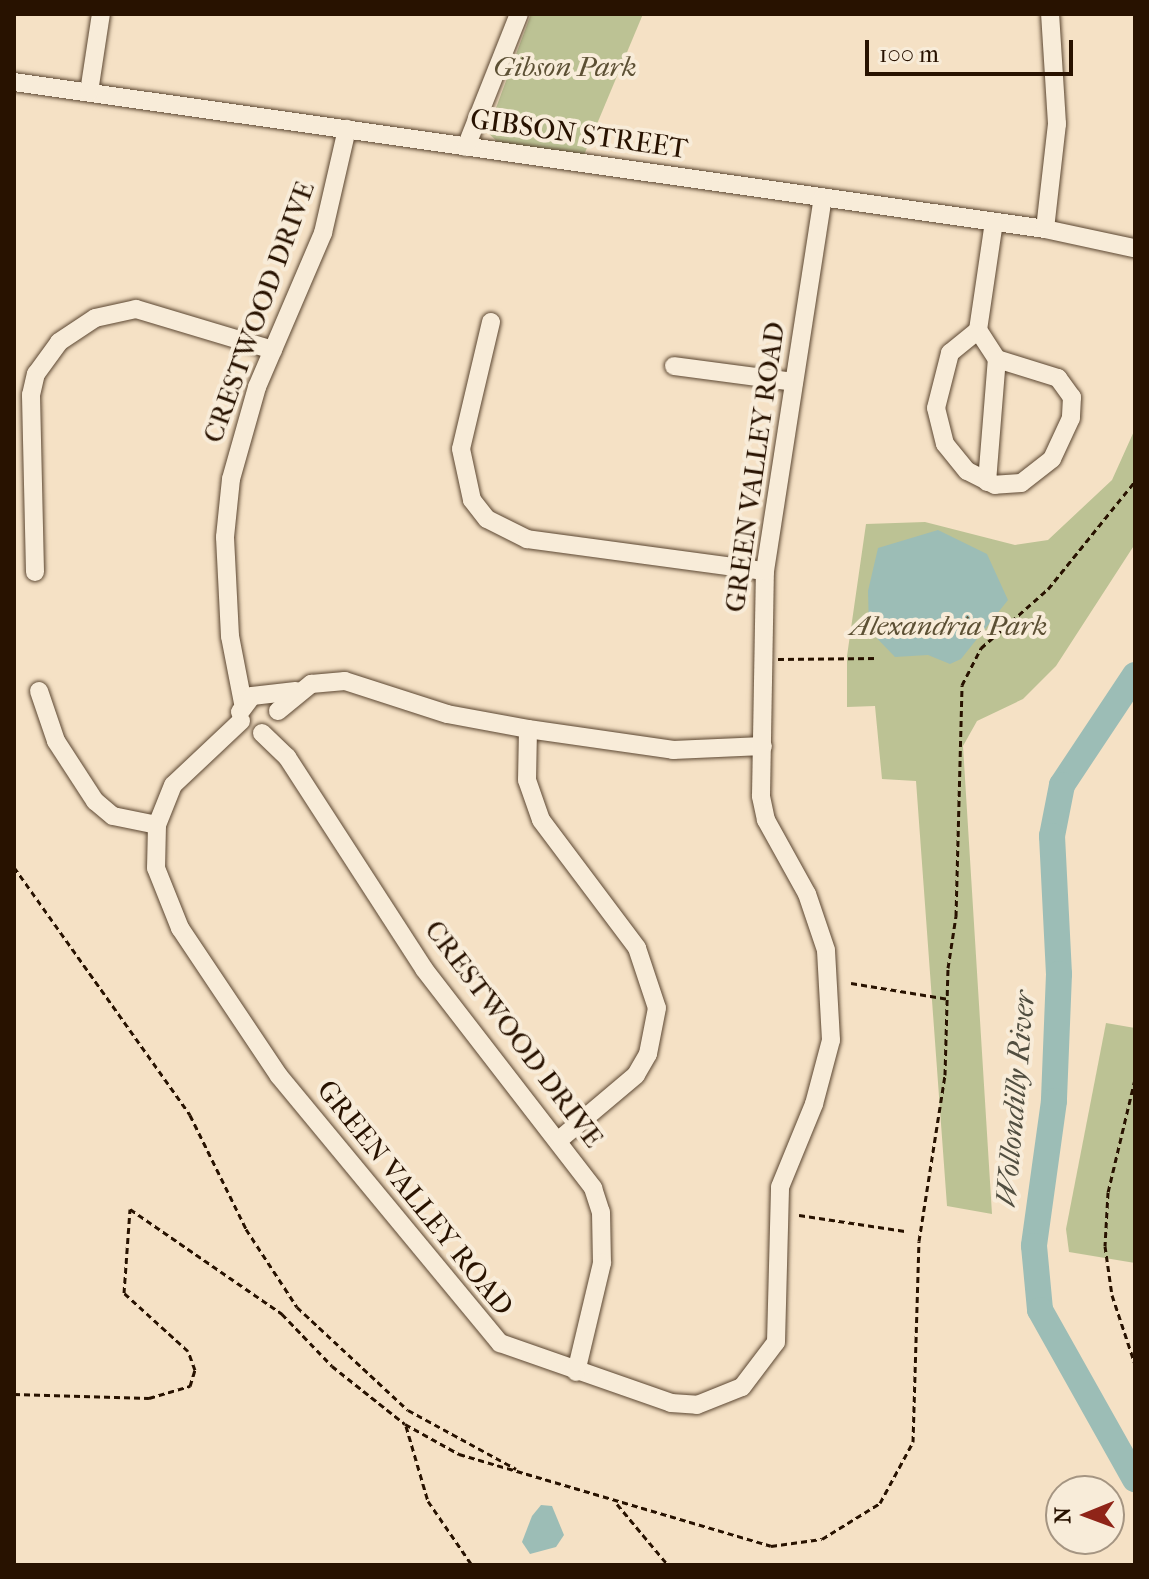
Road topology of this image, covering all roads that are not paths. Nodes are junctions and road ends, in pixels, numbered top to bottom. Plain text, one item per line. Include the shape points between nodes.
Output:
1 (101, 14) edge
2 (519, 14) edge
3 (1050, 14) edge
4 (14, 82) edge
5 (89, 92) junction
6 (347, 129) junction
7 (466, 147) junction
8 (823, 197) junction
9 (994, 222) junction
10 (1045, 229) junction
11 (1134, 248) edge
12 (491, 322) dead end
13 (978, 330) junction
14 (273, 350) junction
15 (997, 359) junction
16 (674, 366) dead end
17 (794, 382) junction
18 (987, 482) junction
19 (765, 571) junction
20 (35, 572) dead end
21 (39, 691) dead end
22 (259, 714) junction
23 (528, 729) junction
24 (763, 746) junction
25 (157, 825) junction
26 (560, 1139) junction
27 (576, 1372) junction

1 - 5 street
2 - 7 street
3 - 10 street via 1057,124
4 - 5 street, GIBSON STREET
5 - 6 street, GIBSON STREET
6 - 7 street, GIBSON STREET
6 - 14 street, CRESTWOOD DRIVE via 323,233
7 - 8 street, GIBSON STREET
8 - 9 street, GIBSON STREET
8 - 17 street, GREEN VALLEY ROAD
9 - 10 street, GIBSON STREET
9 - 13 street
10 - 11 street, GIBSON STREET
12 - 19 street via 461,449 472,500 487,519 527,539
13 - 15 street
13 - 18 street via 950,353 936,408 956,460
14 - 20 street via 136,309 95,318 59,342 36,374 31,395
14 - 22 street, CRESTWOOD DRIVE via 236,451 227,506 233,657
15 - 18 street
15 - 18 street via 1058,378 1073,408 1044,470 1021,483
16 - 17 street
17 - 19 street, GREEN VALLEY ROAD
19 - 24 street, GREEN VALLEY ROAD
21 - 25 street via 56,741 95,801 113,816
22 - 23 street, GREEN VALLEY ROAD via 298,691 325,682 355,682 447,714
22 - 25 street, GREEN VALLEY ROAD via 173,785
22 - 26 street, CRESTWOOD DRIVE via 424,969
23 - 24 street, GREEN VALLEY ROAD via 673,750
23 - 26 street via 527,780 541,820 637,948 657,1008 648,1054 636,1075
24 - 27 street, GREEN VALLEY ROAD via 766,820 817,919 832,1010 824,1076 780,1187 776,1342 742,1387 697,1405 658,1400
25 - 27 street, GREEN VALLEY ROAD via 163,897 279,1076 478,1324 500,1343
26 - 27 street, CRESTWOOD DRIVE via 593,1188 604,1236

